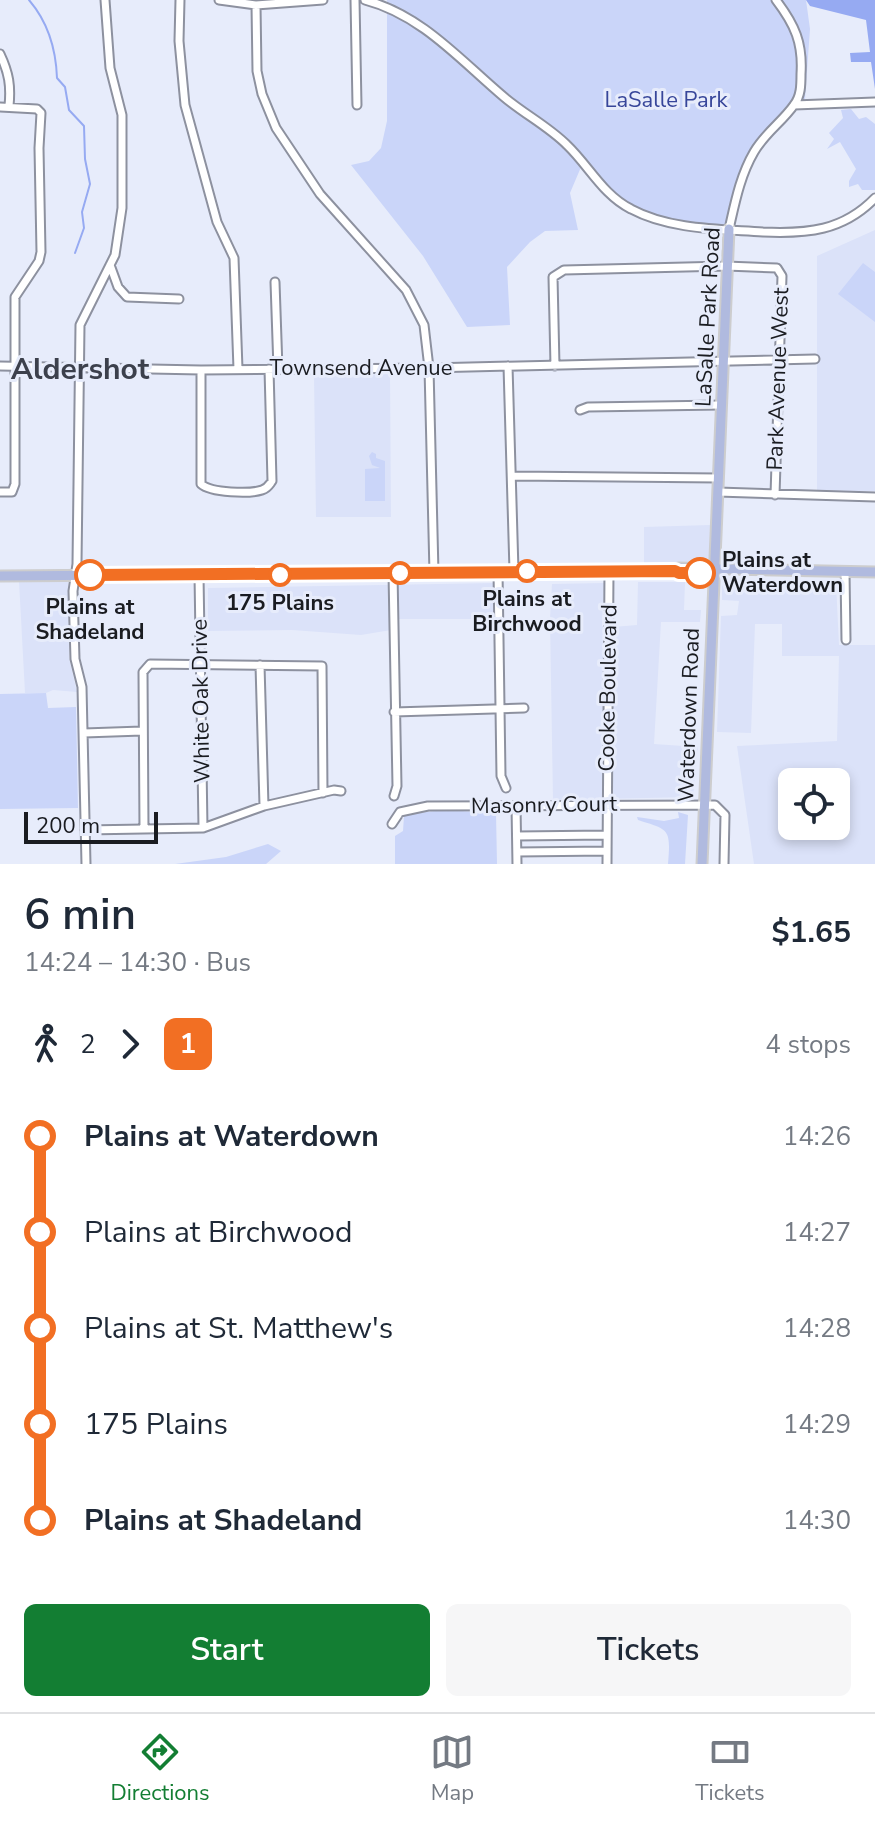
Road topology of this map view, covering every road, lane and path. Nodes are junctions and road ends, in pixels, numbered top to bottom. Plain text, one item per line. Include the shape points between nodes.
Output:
1 (105, 0) edge
2 (180, 0) edge
3 (219, 0) edge
4 (323, 0) edge
5 (355, 0) edge
6 (365, 0) edge
7 (776, 0) edge
8 (256, 5) junction
9 (0, 54) edge
10 (875, 102) edge
11 (357, 105) dead end
12 (794, 105) junction
13 (4, 107) edge
14 (875, 198) edge
15 (729, 229) junction
16 (110, 265) junction
17 (726, 266) junction
18 (275, 282) dead end
19 (179, 299) dead end
20 (815, 359) dead end
21 (779, 361) junction
22 (722, 362) junction
23 (13, 365) junction
24 (0, 366) edge
25 (508, 366) junction
26 (555, 366) junction
27 (78, 368) junction
28 (429, 368) junction
29 (238, 369) junction
30 (273, 369) junction
31 (201, 370) junction
32 (721, 405) junction
33 (580, 410) dead end
34 (513, 476) junction
35 (718, 478) junction
36 (0, 492) edge
37 (718, 492) junction
38 (775, 495) junction
39 (875, 497) edge
40 (498, 571) junction
41 (514, 571) junction
42 (609, 571) junction
43 (713, 571) junction
44 (845, 572) junction
45 (875, 572) edge
46 (393, 573) junction
47 (434, 573) junction
48 (199, 575) junction
49 (0, 576) edge
50 (76, 576) junction
51 (846, 640) dead end
52 (201, 664) junction
53 (260, 665) junction
54 (524, 708) dead end
55 (500, 709) junction
56 (394, 712) junction
57 (142, 731) junction
58 (84, 733) junction
59 (506, 788) dead end
60 (341, 791) dead end
61 (323, 793) junction
62 (394, 796) dead end
63 (606, 804) junction
64 (704, 805) junction
65 (264, 806) junction
66 (516, 806) junction
67 (392, 824) dead end
68 (203, 828) junction
69 (144, 829) junction
70 (85, 830) junction
71 (607, 835) junction
72 (517, 836) junction
73 (607, 851) junction
74 (517, 852) junction
75 (86, 864) edge
76 (517, 864) edge
77 (607, 864) edge
78 (702, 864) edge
79 (724, 864) edge

1 - 16 street via 123,156 120,238
2 - 29 street via 185,105 217,222 234,258
3 - 8 street
4 - 8 street
5 - 11 street
6 - 15 street via 398,11 447,46 564,142 623,205 655,218
7 - 12 street via 801,46
8 - 28 street via 257,71 269,116 310,181 414,302 426,334
9 - 13 street via 8,72
10 - 12 street
12 - 15 street, LaSalle Park Road via 763,137 744,172
13 - 23 street via 41,113 41,252 15,297
14 - 15 street via 852,216 814,232
15 - 17 main road, LaSalle Park Road
16 - 19 street via 127,297
16 - 27 street via 80,325
17 - 21 street, Park Avenue West via 774,267 781,273
17 - 22 main road, LaSalle Park Road
17 - 26 street via 558,272 553,277
18 - 30 street
20 - 21 street, Townsend Avenue
21 - 22 street, Townsend Avenue
21 - 38 street, Park Avenue West
22 - 26 street, Townsend Avenue
22 - 32 main road, LaSalle Park Road
23 - 24 street, Townsend Avenue
23 - 27 street, Townsend Avenue
23 - 36 street via 15,484 12,492
25 - 26 street, Townsend Avenue
25 - 28 street, Townsend Avenue
25 - 34 street
27 - 31 street, Townsend Avenue
27 - 50 street
28 - 30 street, Townsend Avenue
28 - 47 street
29 - 30 street, Townsend Avenue
29 - 31 street, Townsend Avenue
30 - 31 street via 272,481 264,489 245,491 215,491 201,484
32 - 33 street
32 - 35 main road, LaSalle Park Road
34 - 35 street
34 - 41 street
35 - 37 main road, LaSalle Park Road
37 - 38 street
37 - 43 main road, LaSalle Park Road
38 - 39 street
40 - 41 main road
40 - 47 main road
40 - 55 street
41 - 42 main road
42 - 43 main road
42 - 63 street, Cooke Boulevard
43 - 44 main road
43 - 64 main road, Waterdown Road
44 - 45 main road
44 - 51 street
46 - 47 main road
46 - 48 main road
46 - 56 street
48 - 50 main road
48 - 52 street, White Oak Drive
49 - 50 main road
50 - 58 street via 75,659
52 - 53 street
52 - 57 street via 150,664 143,672
52 - 68 street, White Oak Drive
53 - 61 street via 322,666
53 - 65 street
54 - 55 street
55 - 56 street
55 - 59 street via 501,776
56 - 62 street
57 - 58 street
57 - 69 street
58 - 70 street
60 - 61 street
61 - 65 street
63 - 64 street, Masonry Court
63 - 66 street, Masonry Court
63 - 71 street, Cooke Boulevard
64 - 78 main road, Waterdown Road
64 - 79 street via 719,807 725,815
65 - 68 street
66 - 67 street, Masonry Court via 428,806 400,812
66 - 72 street
68 - 69 street
69 - 70 street
70 - 75 street
71 - 72 street
71 - 73 street, Cooke Boulevard
72 - 74 street
73 - 74 street
73 - 77 street, Cooke Boulevard
74 - 76 street

